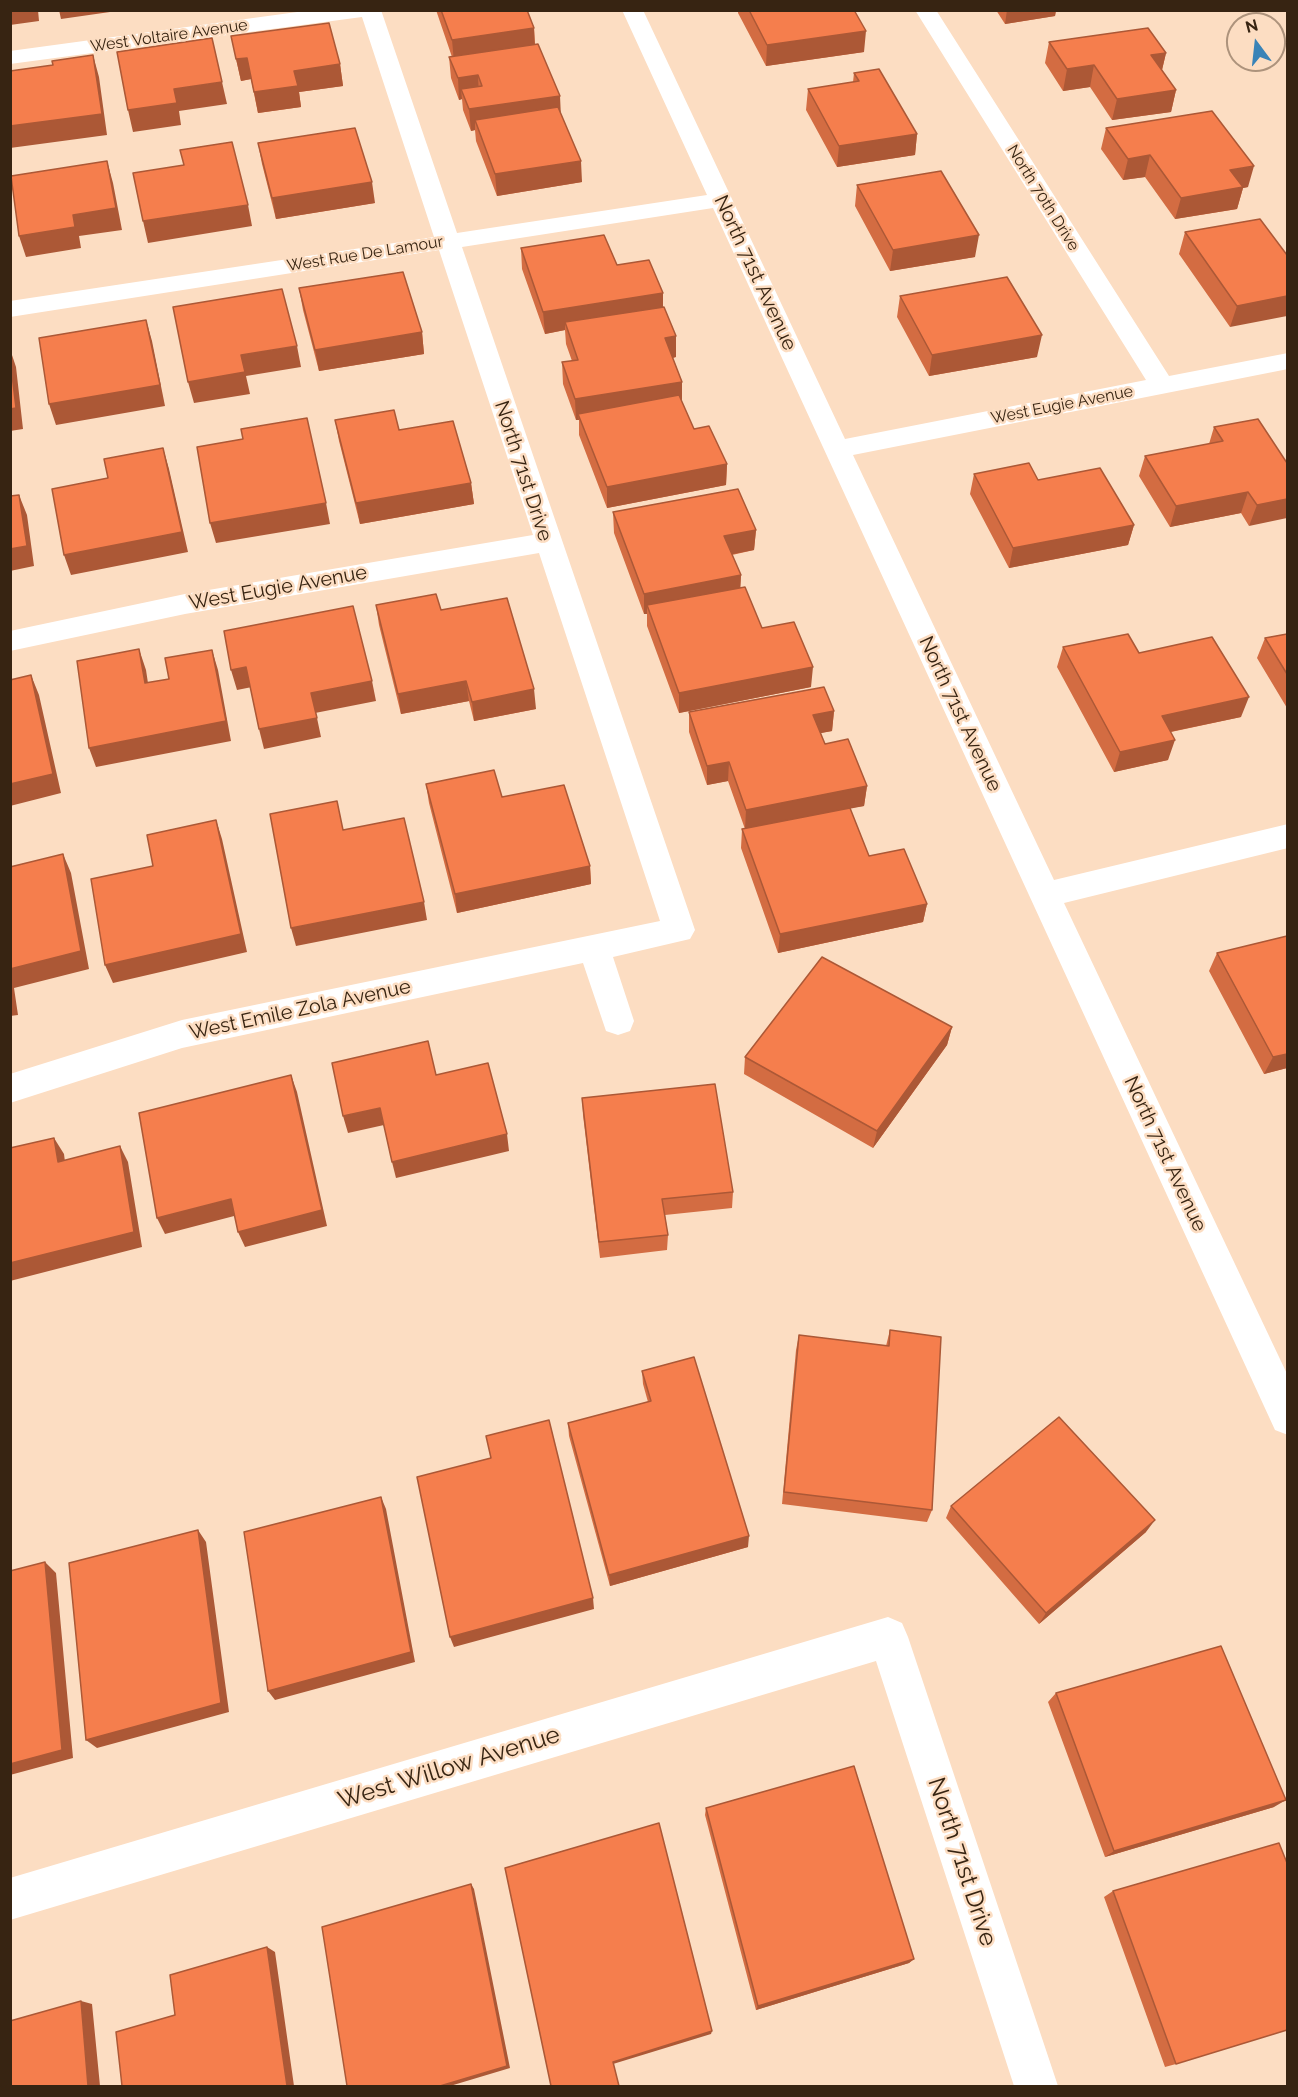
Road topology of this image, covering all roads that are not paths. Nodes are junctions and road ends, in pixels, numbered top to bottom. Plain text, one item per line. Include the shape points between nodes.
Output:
1 (363, 10) edge
2 (370, 10) edge
3 (632, 10) edge
4 (925, 10) edge
5 (10, 58) edge
6 (720, 200) junction
7 (447, 241) junction
8 (10, 309) edge
9 (1287, 361) edge
10 (1162, 385) junction
11 (837, 449) junction
12 (547, 542) junction
13 (10, 641) edge
14 (1287, 837) edge
15 (1045, 895) junction
16 (679, 930) joint
17 (594, 948) junction
18 (618, 1021) dead end
19 (10, 1089) edge
20 (1287, 1418) edge
21 (888, 1637) joint
22 (10, 1899) edge
23 (1036, 2086) edge

1 - 5 street, West Voltaire Avenue
2 - 7 street, North 71st Drive
3 - 6 street, North 71st Avenue
4 - 10 street, North 70th Drive
6 - 7 street, West Rue De Lamour
6 - 11 street, North 71st Avenue
7 - 8 street, West Rue De Lamour
7 - 12 street, North 71st Drive
9 - 10 street, West Eugie Avenue
10 - 11 street, West Eugie Avenue
11 - 15 street, North 71st Avenue
12 - 13 street, West Eugie Avenue via 174,606
12 - 16 street, North 71st Drive
14 - 15 street
15 - 20 street, North 71st Avenue
16 - 17 street, West Emile Zola Avenue
17 - 18 street
17 - 19 street, West Emile Zola Avenue via 182,1034
21 - 22 street, West Willow Avenue
21 - 23 street, North 71st Drive

